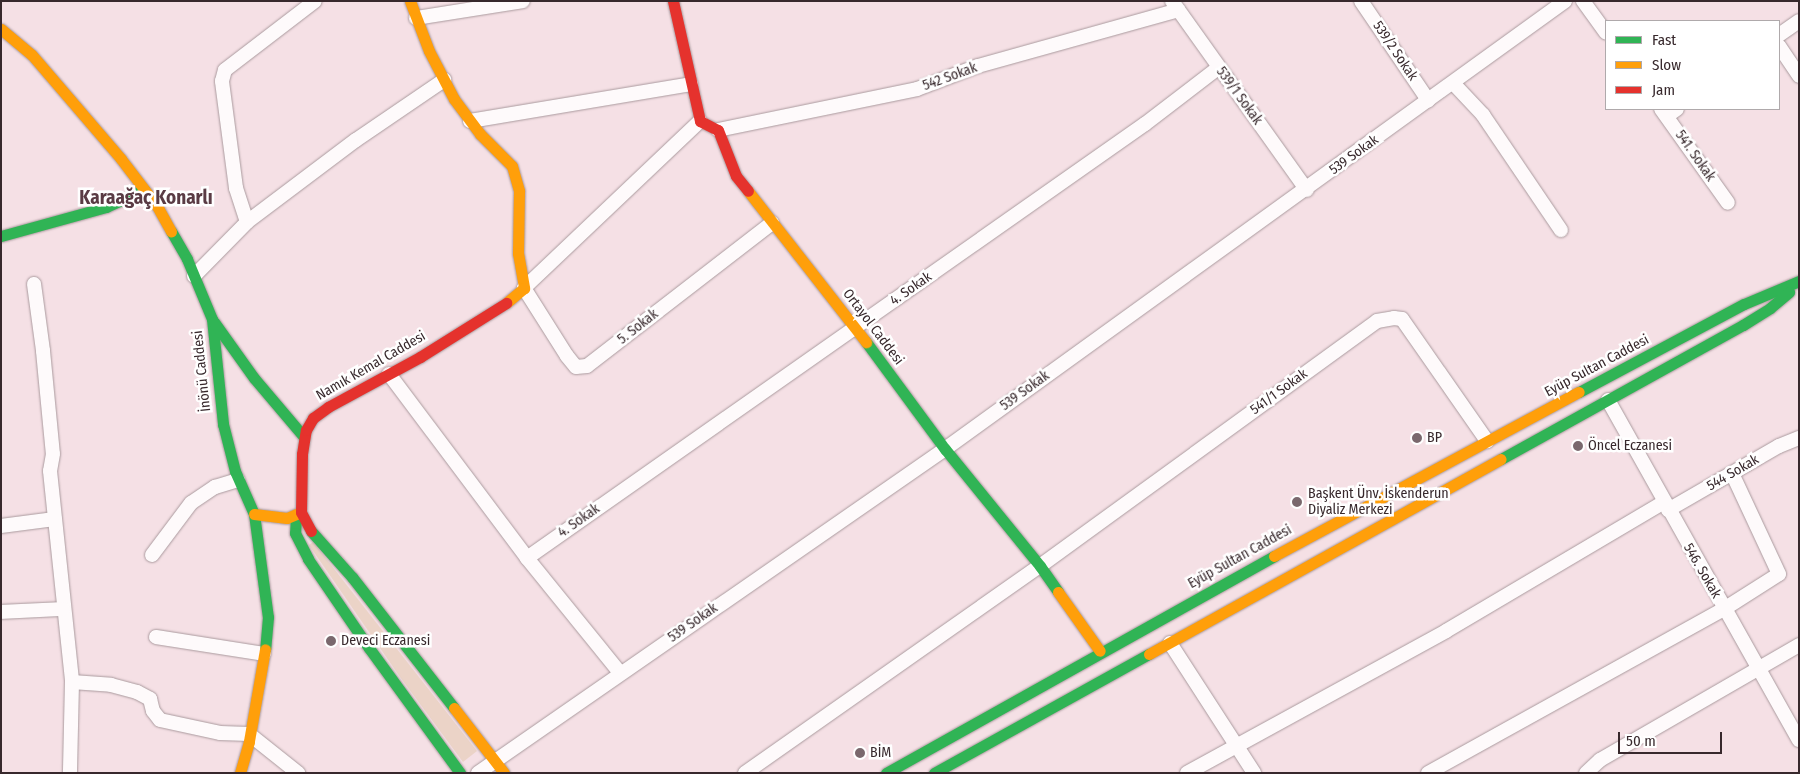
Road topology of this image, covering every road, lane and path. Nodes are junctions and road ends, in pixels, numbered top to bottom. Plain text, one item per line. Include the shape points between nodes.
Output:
1 (314, 1) edge
2 (410, 1) edge
3 (523, 1) edge
4 (673, 1) edge
5 (1361, 1) edge
6 (1565, 1) edge
7 (1583, 1) edge
8 (1175, 6) edge
9 (416, 18) junction
10 (1799, 21) edge
11 (1, 29) edge
12 (1605, 32) edge
13 (1780, 34) edge
14 (1780, 48) edge
15 (1218, 68) junction
16 (1799, 76) edge
17 (444, 80) junction
18 (1453, 83) junction
19 (691, 84) junction
20 (1428, 100) junction
21 (1668, 111) edge
22 (470, 121) junction
23 (700, 121) junction
24 (718, 130) junction
25 (144, 190) junction
26 (1307, 190) junction
27 (1728, 203) dead end
28 (247, 222) junction
29 (772, 222) junction
30 (1561, 230) dead end
31 (1, 236) edge
32 (194, 276) junction
33 (1797, 281) edge
34 (34, 284) dead end
35 (524, 288) junction
36 (212, 319) junction
37 (856, 328) junction
38 (389, 374) junction
39 (1608, 400) junction
40 (304, 437) junction
41 (1799, 438) edge
42 (1486, 441) junction
43 (945, 449) junction
44 (1732, 473) junction
45 (238, 480) junction
46 (1666, 506) junction
47 (254, 514) junction
48 (298, 514) junction
49 (55, 518) junction
50 (1, 526) edge
51 (152, 555) dead end
52 (527, 558) junction
53 (1040, 566) junction
54 (63, 609) junction
55 (1724, 609) junction
56 (1, 612) edge
57 (156, 637) dead end
58 (1170, 642) junction
59 (1799, 646) edge
60 (1100, 651) junction
61 (264, 654) junction
62 (1758, 670) junction
63 (620, 673) junction
64 (72, 682) junction
65 (249, 734) junction
66 (1799, 740) edge
67 (1238, 745) junction
68 (500, 767) edge
69 (1436, 771) edge
70 (70, 773) edge
71 (240, 773) edge
72 (298, 773) edge
73 (460, 773) edge
74 (478, 773) edge
75 (745, 773) edge
76 (886, 773) edge
77 (934, 773) edge
78 (1187, 773) edge
79 (1254, 773) edge
80 (1586, 773) edge

1 - 28 street via 225,70 222,81 236,188
2 - 9 street
3 - 9 street
4 - 19 street
5 - 20 street, 539/2 Sokak
6 - 18 street, 539 Sokak
7 - 12 street
8 - 15 street, 539/1 Sokak
8 - 24 street, 542 Sokak via 978,66 916,89
9 - 17 street
10 - 13 street
11 - 25 street, İnönü Caddesi via 32,55
14 - 16 street
15 - 26 street, 539/1 Sokak
15 - 37 street, 4. Sokak via 1145,124
17 - 22 street
17 - 28 street via 356,140
18 - 20 street, 539 Sokak
18 - 30 street via 1483,115
19 - 22 street
19 - 23 street
20 - 26 street, 539 Sokak
21 - 27 street, 541. Sokak
22 - 35 street via 512,166 516,177 519,191 518,253
23 - 24 street
23 - 35 street
24 - 29 street, Ortayol Caddesi via 736,176
25 - 31 street via 106,207
25 - 32 street, İnönü Caddesi via 177,238
26 - 43 street, 539 Sokak
28 - 32 street
29 - 35 street, 5. Sokak via 587,366 576,366 567,356
29 - 37 street, Ortayol Caddesi
32 - 36 street, İnönü Caddesi
33 - 39 street via 1790,292 1764,312
33 - 42 street, Eyüp Sultan Caddesi via 1744,304
34 - 49 street via 53,454 50,471
35 - 38 street, Namık Kemal Caddesi
36 - 40 street via 259,385
36 - 45 street, İnönü Caddesi via 218,398
37 - 43 street, Ortayol Caddesi
37 - 52 street, 4. Sokak
38 - 40 street, Namık Kemal Caddesi via 317,414 308,424
38 - 52 street
39 - 46 street, 546. Sokak
39 - 58 street
40 - 48 street, Namık Kemal Caddesi
41 - 44 street, 544 Sokak
42 - 53 street, 541/1 Sokak via 1402,319 1385,318
42 - 60 street, Eyüp Sultan Caddesi
43 - 53 street, Ortayol Caddesi
43 - 63 street, 539 Sokak
44 - 46 street, 544 Sokak
44 - 55 street via 1779,574
45 - 47 street, İnönü Caddesi
45 - 51 street via 215,487 191,503
46 - 55 street, 546. Sokak
46 - 67 street, 544 Sokak
47 - 48 street via 276,517
47 - 61 street, İnönü Caddesi via 268,617
48 - 68 street via 352,577
48 - 73 street, Namık Kemal Caddesi via 295,533 308,559
49 - 50 street
49 - 54 street
52 - 63 street
53 - 60 street, Ortayol Caddesi
53 - 75 street
54 - 56 street
54 - 64 street
55 - 62 street, 546. Sokak
55 - 69 street
57 - 61 street
58 - 67 street
58 - 77 street
59 - 62 street
60 - 76 street, Eyüp Sultan Caddesi
61 - 65 street, İnönü Caddesi
62 - 66 street, 546. Sokak
62 - 80 street via 1600,760
63 - 68 street, 539 Sokak
64 - 65 street via 111,685 137,692 150,699 160,720 220,733
64 - 70 street
65 - 71 street, İnönü Caddesi
65 - 72 street
67 - 78 street, 544 Sokak
67 - 79 street
68 - 74 street, 539 Sokak

